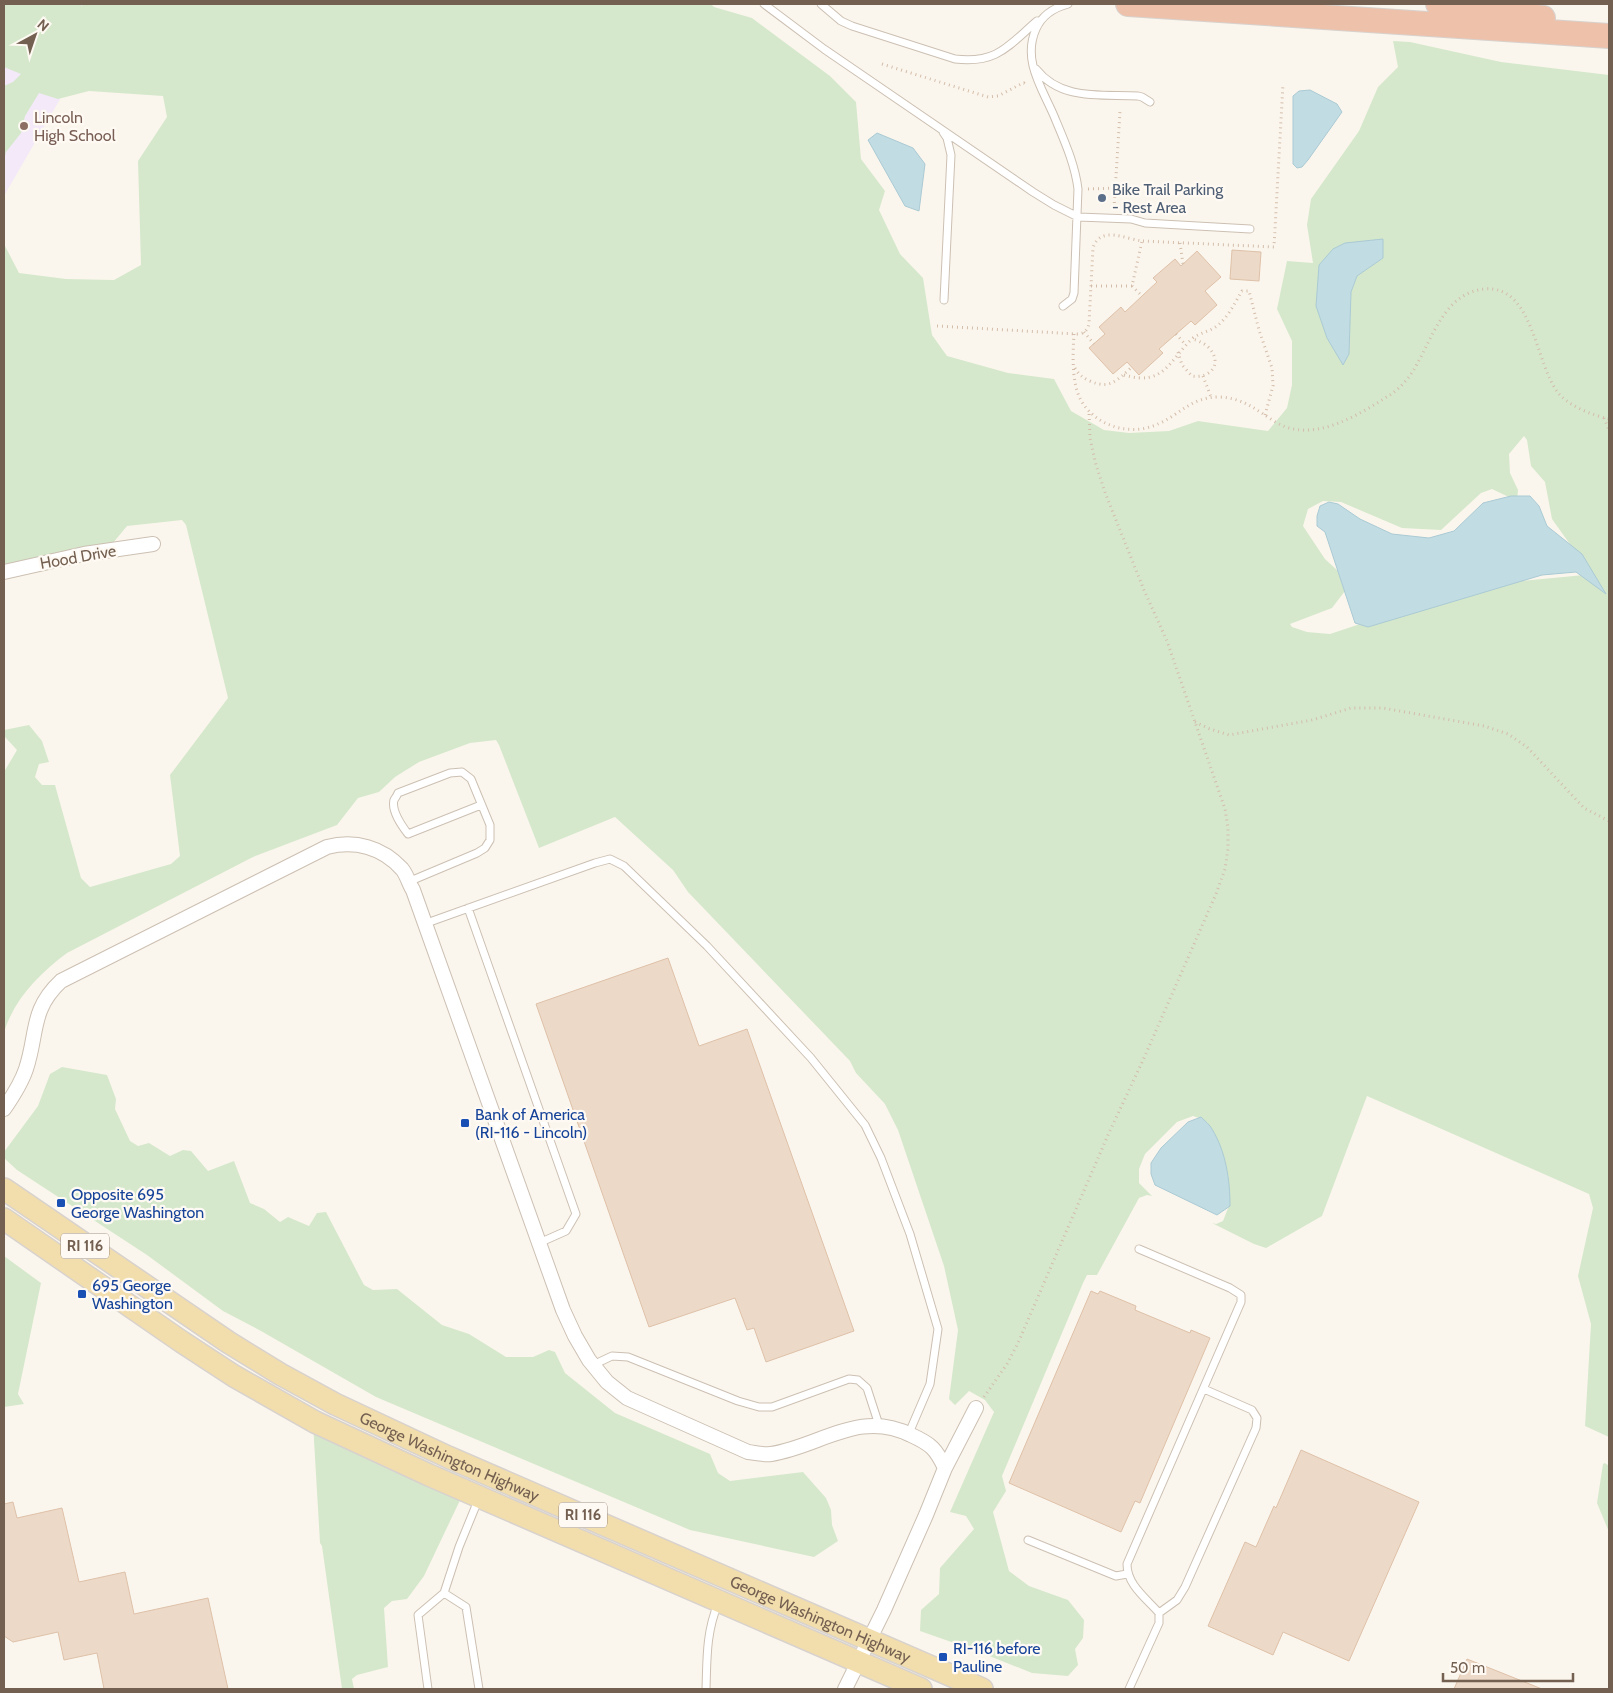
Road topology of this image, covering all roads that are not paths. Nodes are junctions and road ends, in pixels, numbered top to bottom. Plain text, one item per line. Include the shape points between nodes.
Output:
1 (764, 4) edge
2 (821, 4) edge
3 (1068, 4) edge
4 (1128, 4) edge
5 (1438, 4) edge
6 (1044, 16) junction
7 (1609, 26) edge
8 (1609, 36) edge
9 (1032, 62) junction
10 (1150, 102) dead end
11 (938, 126) junction
12 (1078, 217) junction
13 (1250, 229) dead end
14 (944, 300) dead end
15 (1063, 306) dead end
16 (153, 544) dead end
17 (4, 572) edge
18 (481, 805) junction
19 (408, 882) junction
20 (468, 908) junction
21 (424, 924) junction
22 (4, 1109) edge
23 (4, 1189) edge
24 (4, 1219) edge
25 (539, 1243) junction
26 (1139, 1249) dead end
27 (592, 1364) junction
28 (1204, 1389) junction
29 (976, 1408) road end
30 (879, 1425) junction
31 (909, 1434) junction
32 (945, 1468) junction
33 (479, 1498) junction
34 (1028, 1540) dead end
35 (1127, 1574) junction
36 (444, 1592) junction
37 (719, 1602) junction
38 (1160, 1613) junction
39 (869, 1640) junction
40 (858, 1662) junction
41 (428, 1689) edge
42 (479, 1689) edge
43 (706, 1689) edge
44 (845, 1689) edge
45 (921, 1689) edge
46 (982, 1689) edge
47 (1129, 1689) edge

1 - 11 lane
2 - 6 lane via 852,26 955,59 970,60 983,59 1006,49
3 - 6 lane
4 - 8 highway
5 - 7 highway
6 - 9 lane via 1031,43
9 - 10 lane via 1053,85 1069,92 1138,96
9 - 12 lane via 1075,170
11 - 12 lane via 1054,206
11 - 14 lane via 947,138 951,155
12 - 13 lane
12 - 15 lane via 1074,293
16 - 17 street, Hood Drive via 84,554
18 - 18 lane via 471,779 462,772 450,773 398,793 394,800 394,807 408,834
18 - 19 lane via 490,825 490,840 486,848
19 - 21 street
19 - 22 street via 403,870 385,855 364,845 347,843 327,847 73,974 56,986 43,1002 26,1069
20 - 21 lane
20 - 25 lane via 576,1214 566,1232
20 - 31 lane via 610,859 624,866 707,946 810,1058 865,1125 881,1158 910,1234 938,1329 930,1384
21 - 25 street
23 - 39 main road, George Washington Highway / RI 116 via 221,1338 328,1400 439,1453
24 - 33 main road, George Washington Highway / RI 116 via 174,1338 260,1391 344,1436
25 - 27 street via 563,1310
26 - 28 lane via 1241,1295 1239,1308
27 - 30 street via 627,1398 748,1452 769,1454 853,1427
27 - 30 lane via 612,1356 628,1357 759,1408 772,1407 849,1379 858,1380 867,1388
28 - 35 lane via 1127,1564
28 - 38 lane via 1252,1410 1256,1428 1186,1587 1177,1600
29 - 32 street
30 - 31 street
31 - 32 street via 938,1452
32 - 39 street
33 - 36 lane
33 - 37 main road, George Washington Highway / RI 116
34 - 35 lane via 1116,1576
35 - 38 lane via 1132,1584
36 - 41 lane via 418,1615
36 - 42 lane via 466,1607
37 - 40 main road, George Washington Highway / RI 116
37 - 43 lane via 708,1637
38 - 47 lane
39 - 40 street
39 - 46 main road, George Washington Highway / RI 116
40 - 44 street
40 - 45 main road, George Washington Highway / RI 116

